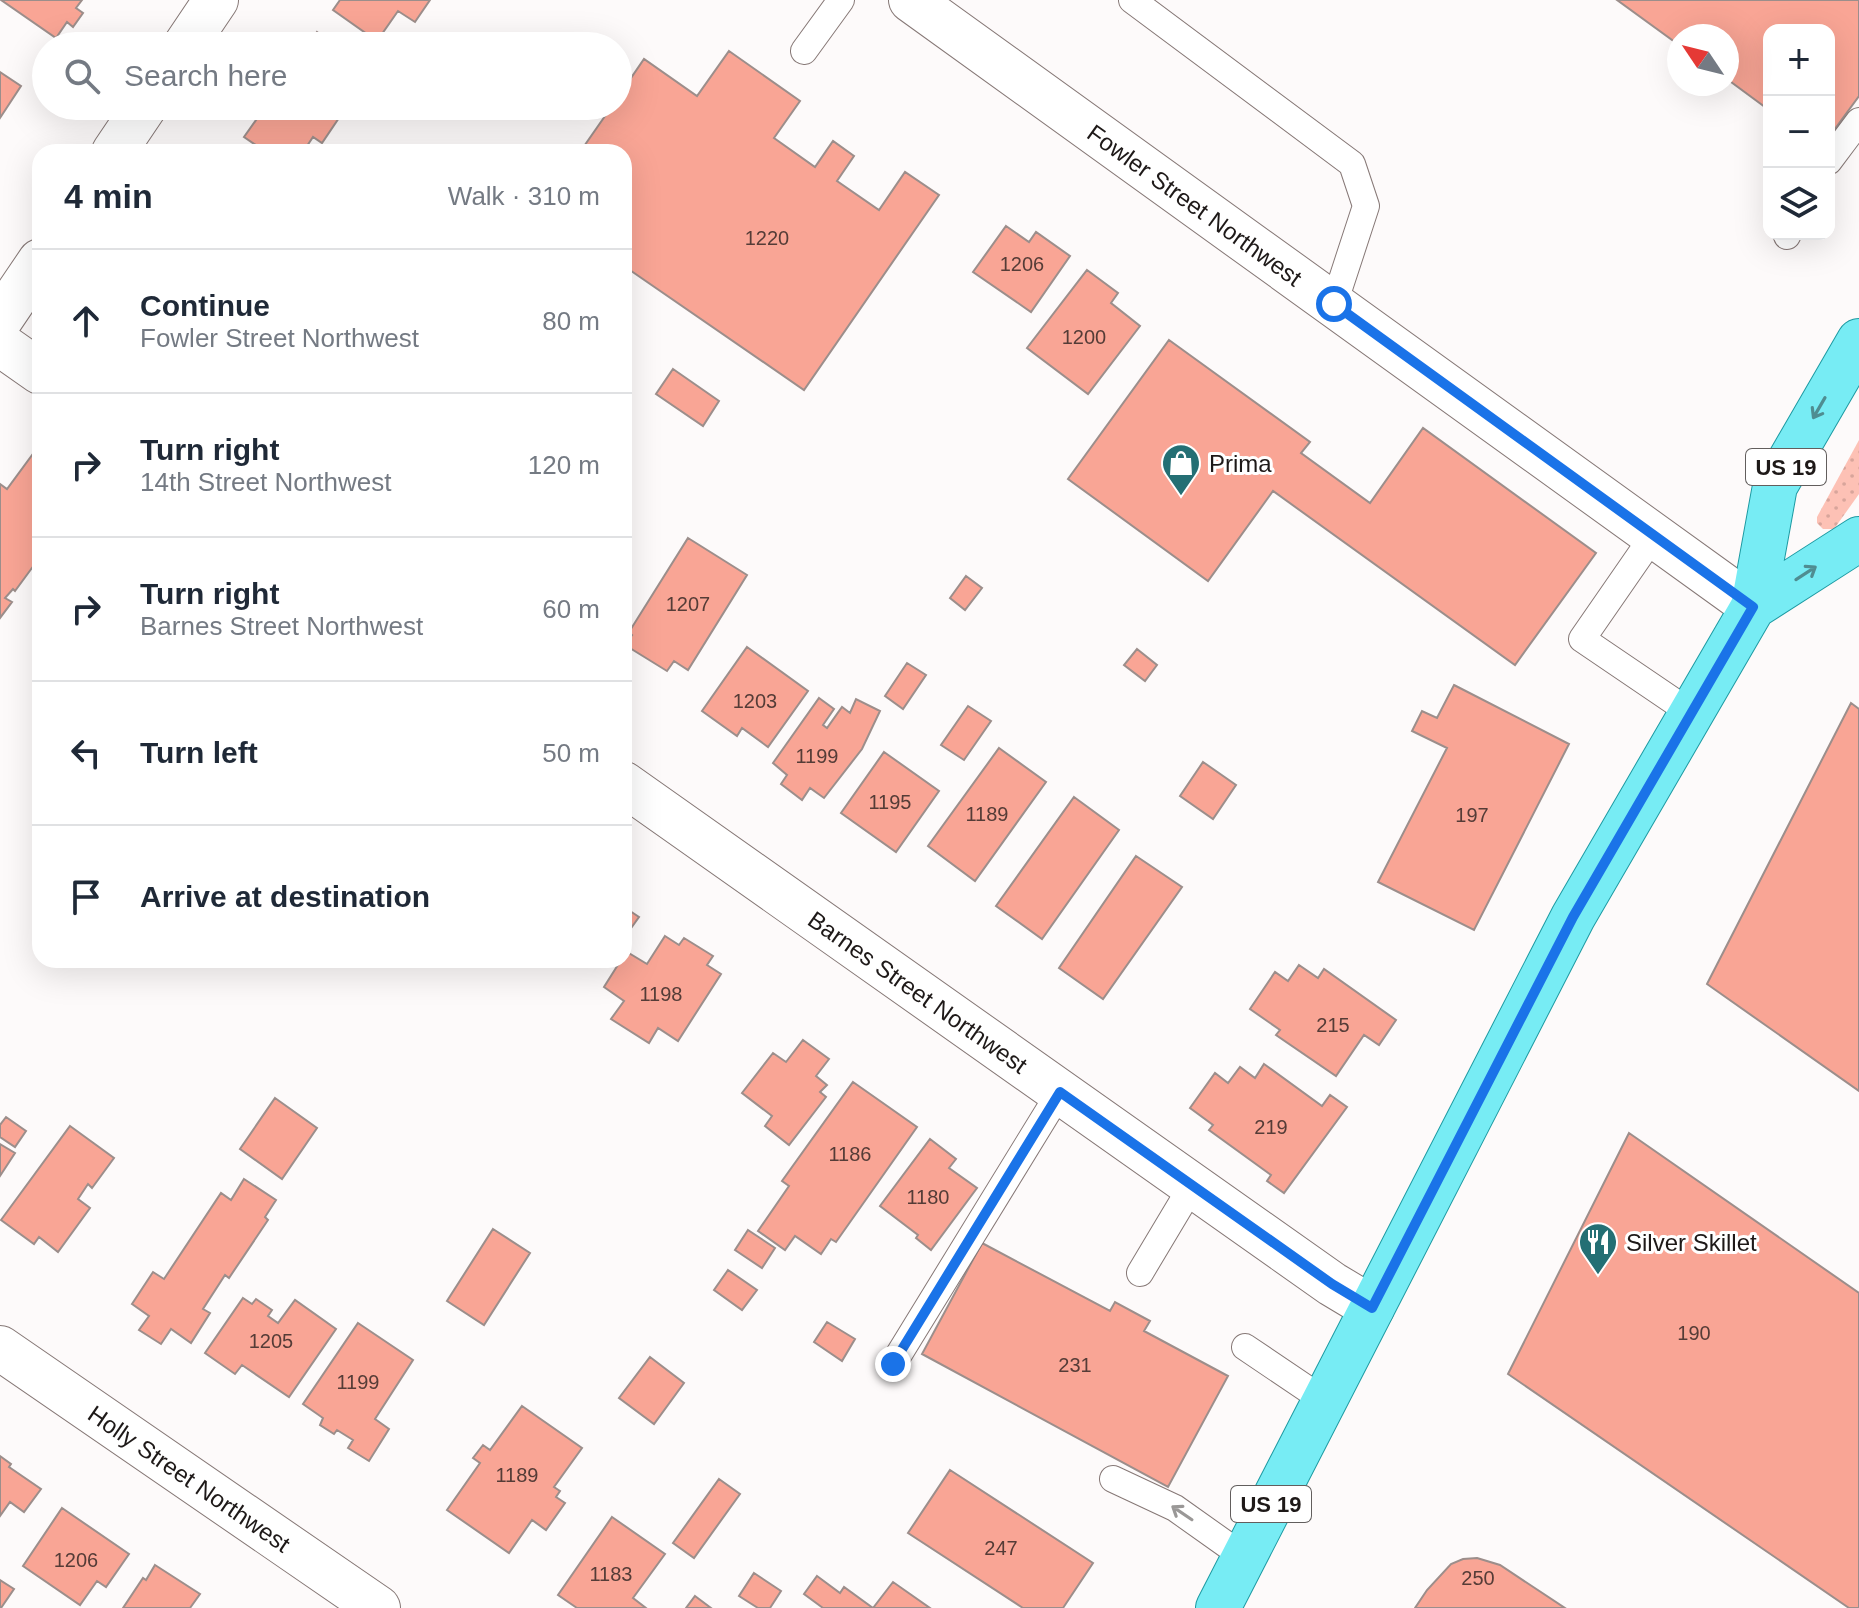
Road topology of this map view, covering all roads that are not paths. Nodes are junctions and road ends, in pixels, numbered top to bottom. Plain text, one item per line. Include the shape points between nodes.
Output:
1 (216, 0) edge
2 (841, 0) edge
3 (911, 0) edge
4 (1132, 0) edge
5 (194, 32) edge
6 (804, 51) dead end
7 (136, 120) edge
8 (1859, 121) edge
9 (119, 144) edge
10 (1835, 153) edge
11 (32, 273) edge
12 (1334, 304) junction
13 (0, 320) edge
14 (1859, 341) edge
15 (0, 344) edge
16 (32, 366) edge
17 (1654, 535) junction
18 (1859, 539) edge
19 (1753, 607) junction
20 (1691, 713) junction
21 (632, 790) edge
22 (1060, 1092) junction
23 (1192, 1186) junction
24 (1140, 1273) dead end
25 (1372, 1308) junction
26 (1245, 1347) dead end
27 (0, 1348) edge
28 (893, 1364) dead end
29 (1325, 1401) junction
30 (1113, 1479) dead end
31 (1244, 1557) junction
32 (378, 1608) edge
33 (1218, 1608) edge

1 - 5 street
2 - 6 lane
3 - 12 street, Fowler Street Northwest
4 - 12 lane via 1352,164 1366,206
7 - 9 street
8 - 10 lane
11 - 13 street
12 - 17 street, Fowler Street Northwest
14 -> 19 main road, US 19 via 1775,486
15 - 16 street
17 - 19 street, Fowler Street Northwest
17 - 20 lane via 1582,639
19 -> 18 main road, US 19
19 - 20 main road, US 19
20 - 25 main road, US 19 via 1573,917
21 - 22 street, Barnes Street Northwest
22 - 23 street, Barnes Street Northwest
22 - 28 lane
23 - 24 lane
23 - 25 street, Barnes Street Northwest
25 - 29 main road, US 19
26 - 29 lane
27 - 32 street, Holly Street Northwest
29 - 31 main road, US 19
31 -> 30 lane via 1175,1508
31 - 33 main road, US 19

